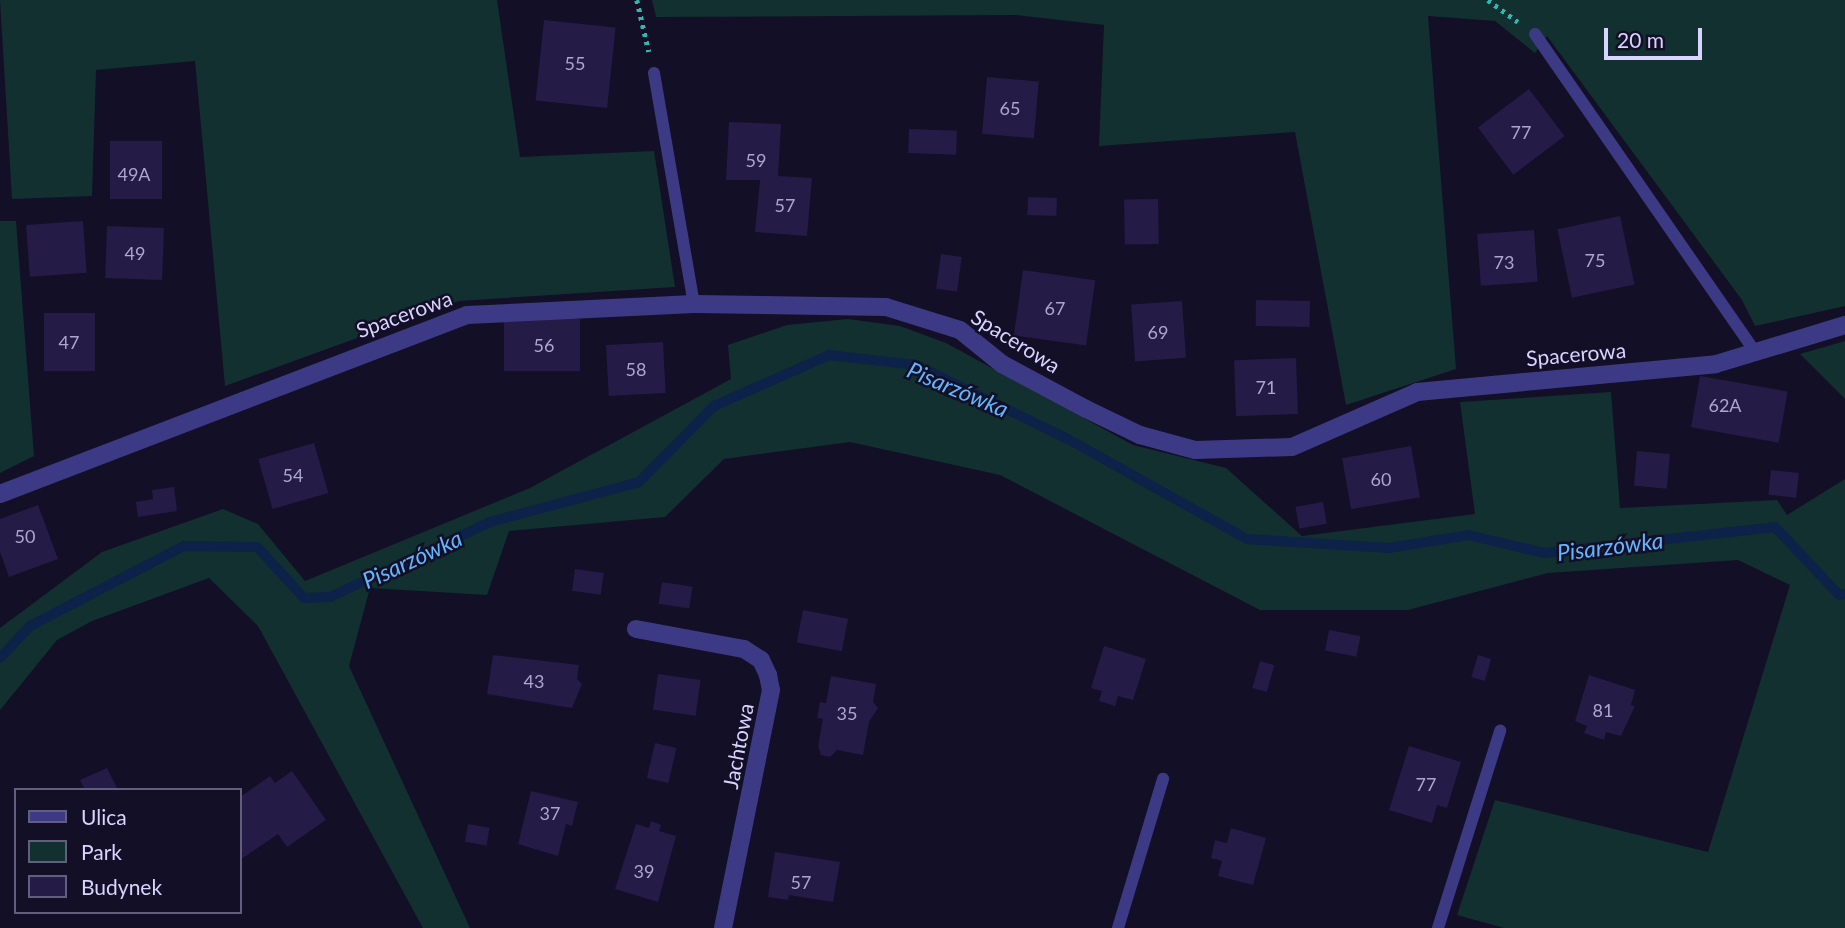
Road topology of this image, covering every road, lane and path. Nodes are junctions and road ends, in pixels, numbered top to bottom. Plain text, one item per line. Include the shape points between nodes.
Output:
1 (636, 0) edge
2 (1488, 0) edge
3 (1535, 34) joint
4 (654, 73) joint
5 (694, 304) junction
6 (1845, 325) edge
7 (1755, 352) junction
8 (0, 494) edge
9 (636, 629) dead end
10 (1500, 731) dead end
11 (1163, 779) dead end
12 (723, 928) edge
13 (1118, 928) edge
14 (1438, 928) edge

1 - 4 path
2 - 3 path
3 - 7 lane
4 - 5 lane
5 - 7 street, Spacerowa via 886,307 920,316 960,330 1002,364 1086,409 1140,435 1195,450 1293,447 1417,392 1716,364
5 - 8 street, Spacerowa via 467,315
6 - 7 street, Spacerowa
9 - 12 street, Jachtowa via 744,649 761,660 768,675 771,691
10 - 14 lane
11 - 13 lane

